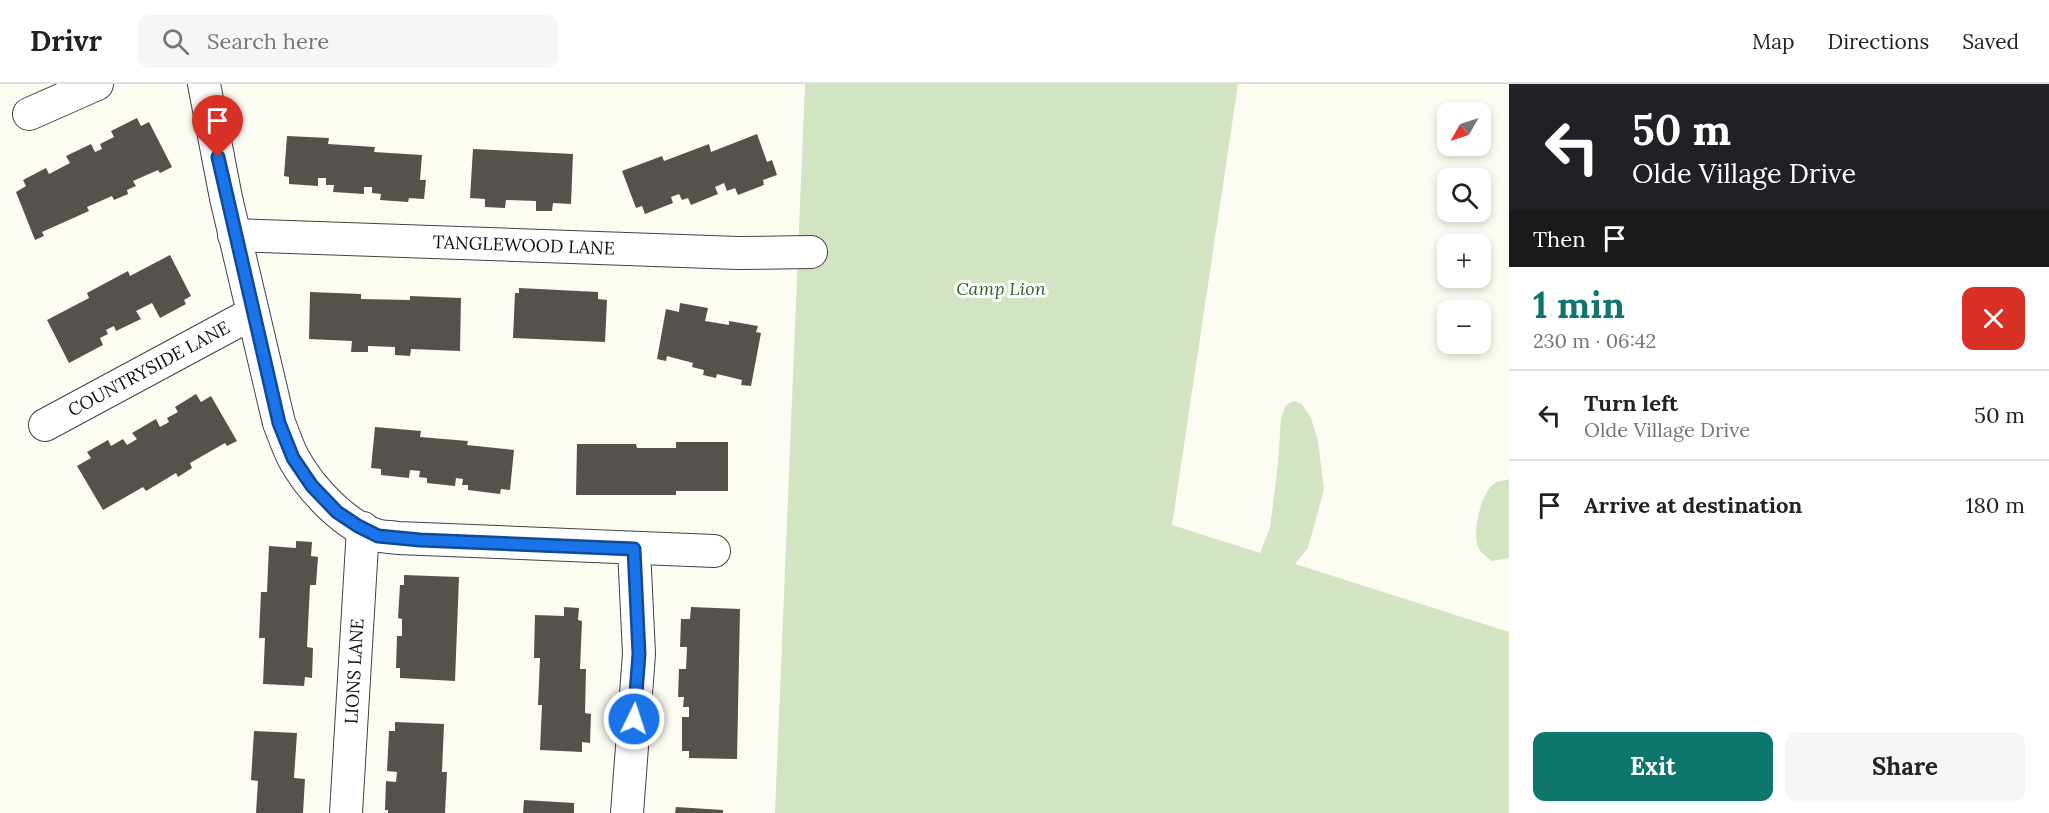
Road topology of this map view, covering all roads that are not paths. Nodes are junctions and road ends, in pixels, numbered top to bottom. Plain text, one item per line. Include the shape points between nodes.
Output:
1 (97, 84) edge
2 (204, 84) edge
3 (29, 114) dead end
4 (234, 235) junction
5 (811, 252) dead end
6 (253, 313) junction
7 (45, 425) dead end
8 (363, 528) junction
9 (634, 549) junction
10 (714, 551) dead end
11 (346, 813) edge
12 (627, 813) edge

1 - 3 street
2 - 4 street
4 - 5 street, TANGLEWOOD LANE via 738,253
4 - 6 street
6 - 7 street, COUNTRYSIDE LANE
6 - 8 street via 279,423 293,458 337,512
8 - 9 street via 378,536 420,540
8 - 11 street, LIONS LANE
9 - 10 street
9 - 12 street via 639,654

